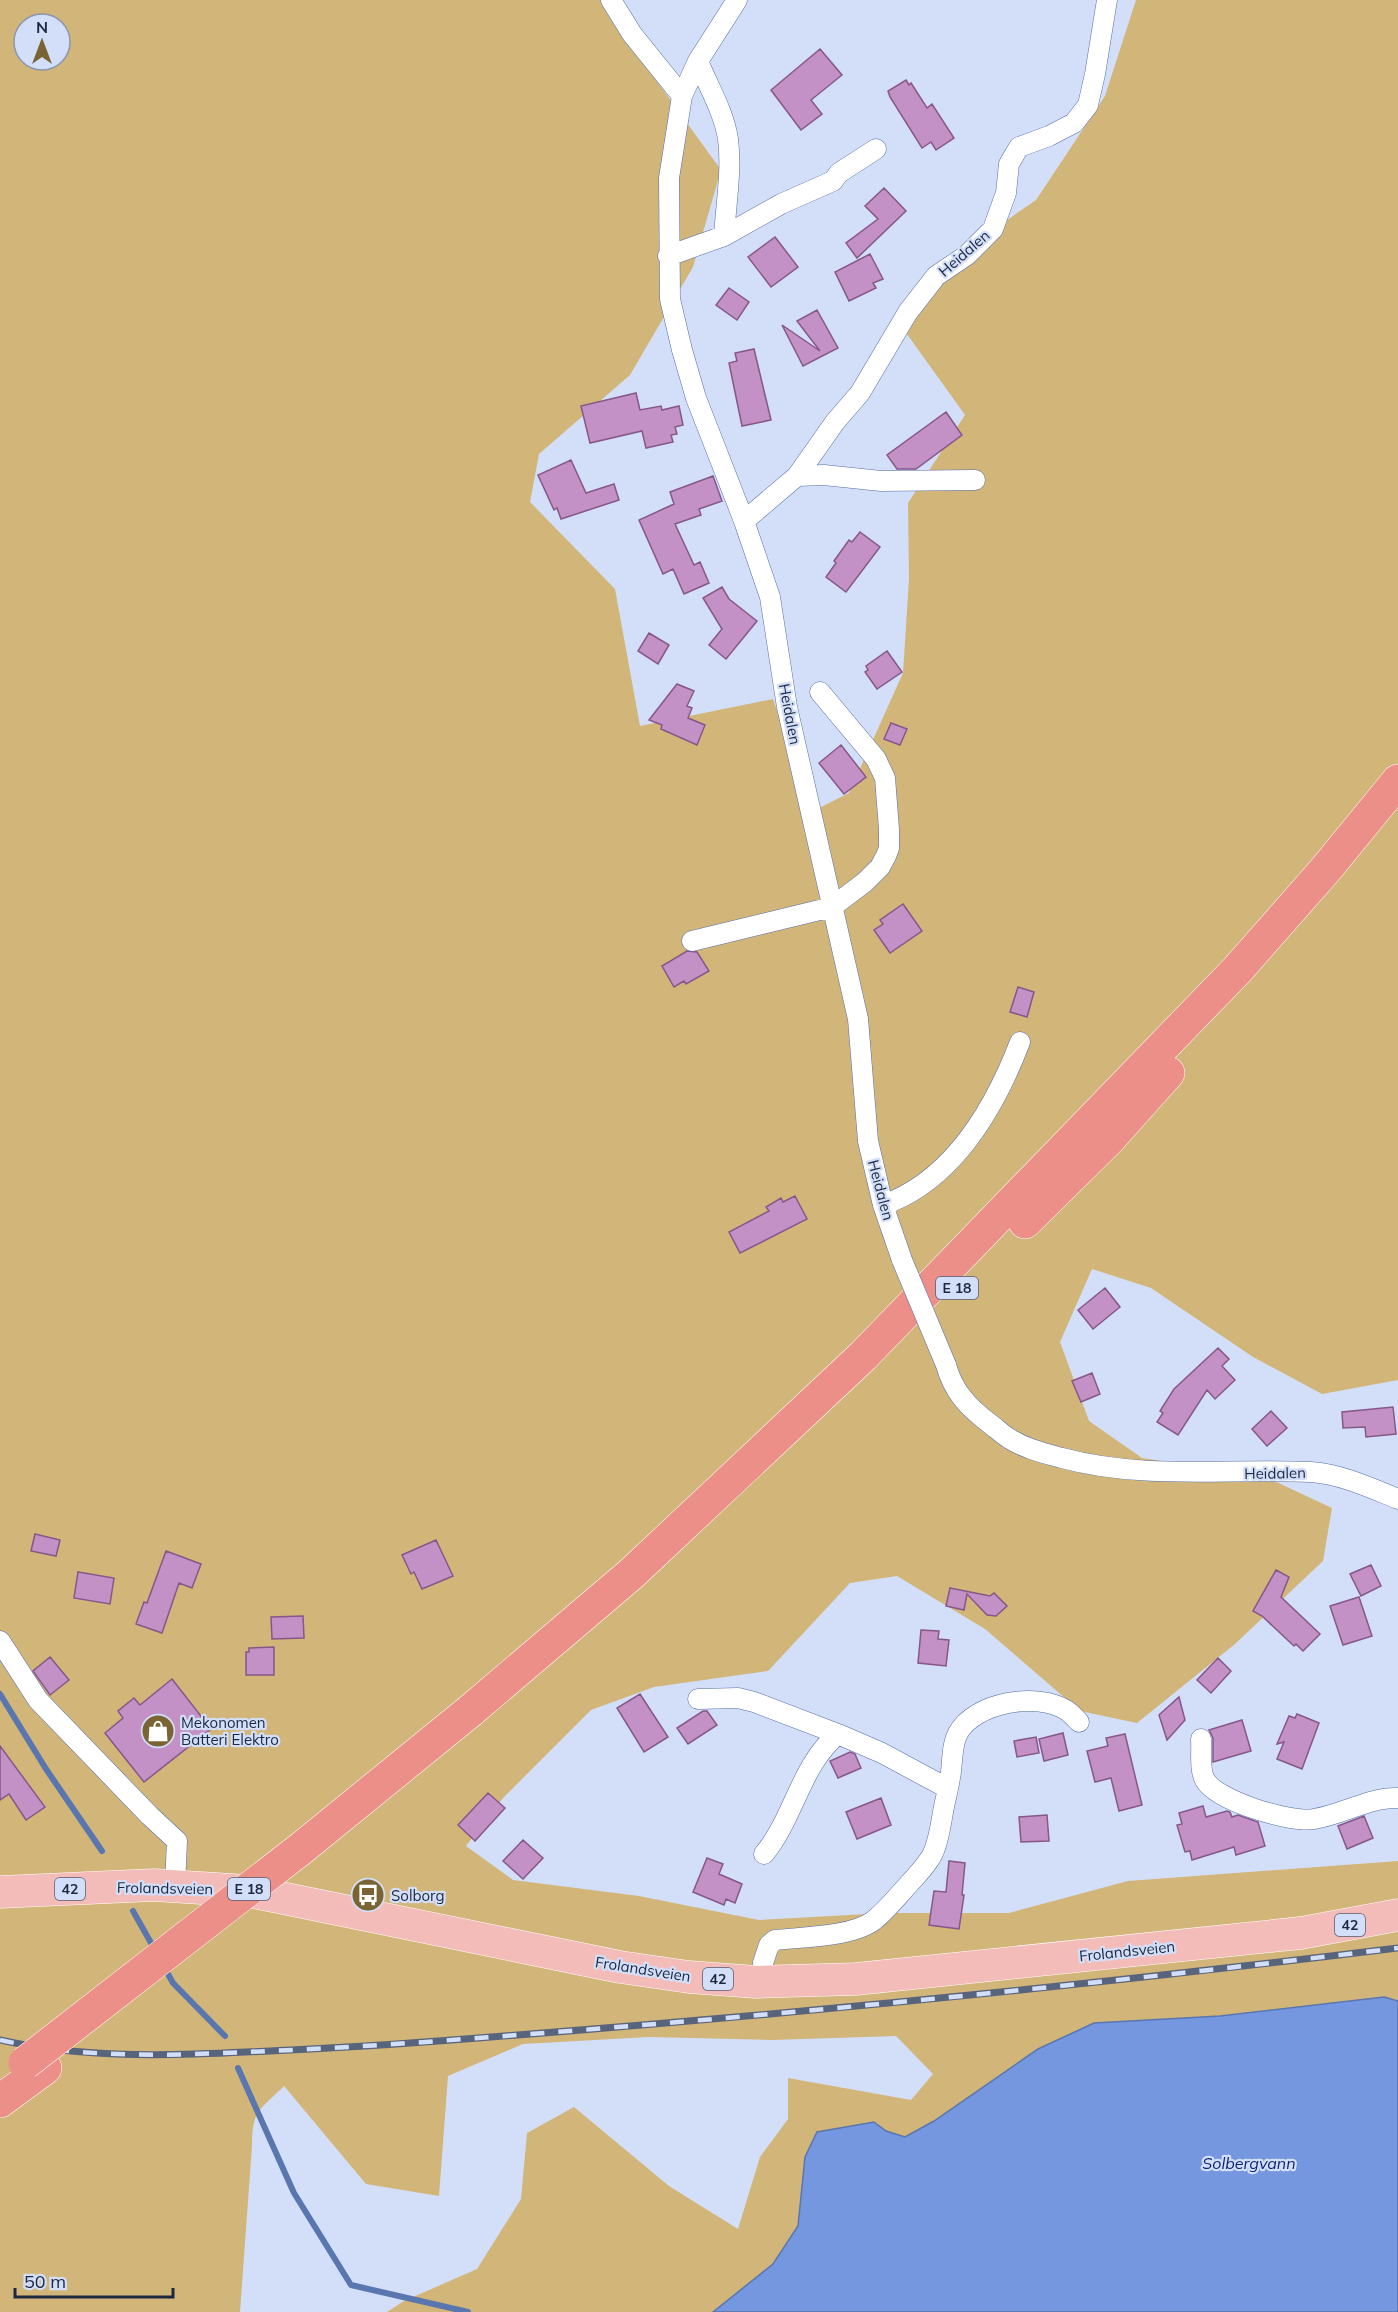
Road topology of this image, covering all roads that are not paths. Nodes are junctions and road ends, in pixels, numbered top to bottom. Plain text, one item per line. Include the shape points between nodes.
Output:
1 (611, 0) edge
2 (737, 0) edge
3 (1107, 0) edge
4 (698, 61) junction
5 (682, 96) junction
6 (876, 149) dead end
7 (724, 236) junction
8 (668, 256) junction
9 (797, 476) junction
10 (975, 480) dead end
11 (744, 521) junction
12 (820, 692) dead end
13 (1398, 781) edge
14 (1398, 818) edge
15 (832, 907) junction
16 (692, 941) dead end
17 (1020, 1042) dead end
18 (883, 1205) junction
19 (1398, 1499) edge
20 (0, 1641) edge
21 (698, 1699) dead end
22 (475, 1717) junction
23 (1079, 1722) dead end
24 (838, 1734) junction
25 (1201, 1739) dead end
26 (947, 1788) junction
27 (1398, 1798) edge
28 (764, 1854) dead end
29 (175, 1886) junction
30 (0, 1892) edge
31 (1398, 1915) edge
32 (763, 1963) dead end
33 (23, 2071) edge
34 (0, 2101) edge

1 - 5 street via 632,34
2 - 4 street, Heidalen
3 - 9 street, Heidalen via 1088,105 1074,123 1019,147 1009,164 1006,193 993,229 967,255 936,276 908,312 860,393
4 - 5 street, Heidalen
4 - 7 street via 728,139
5 - 8 street, Heidalen via 669,178
6 - 7 street via 832,181
7 - 8 street
8 - 11 street, Heidalen via 670,299 682,350 696,398
9 - 10 street via 880,481
9 - 11 street, Heidalen
11 - 15 street, Heidalen via 770,597 787,707
12 - 15 street via 876,759 885,778 889,818 889,848 880,867
13 - 22 highway, E 18 via 1238,969 862,1356
14 - 22 highway, E 18 via 1109,1139 874,1370 640,1588
15 - 16 street
15 - 18 street, Heidalen via 858,1019 868,1141
17 - 18 street via 1007,1076 983,1118 945,1167 922,1186
18 - 19 street, Heidalen, bridge via 951,1382 970,1408 1010,1439 1035,1451 1115,1470 1184,1474 1313,1472 1353,1481
20 - 29 street via 38,1700 177,1841
21 - 24 street via 738,1698 754,1702
22 - 33 highway, E 18 via 322,1852
23 - 26 street via 1066,1710 1043,1702 1016,1701 987,1709 965,1723 958,1733
24 - 26 street
24 - 28 street via 821,1752 775,1841
25 - 27 street via 1204,1778 1213,1790 1276,1815 1316,1819 1377,1800
26 - 32 street via 937,1847 930,1861 892,1903 871,1922 837,1934 775,1940 769,1945
29 - 30 main road, Frolandsveien / 42
29 - 31 main road, Frolandsveien / 42 via 249,1891 620,1967 756,1982 856,1979 1266,1937
33 - 34 highway, E 18

